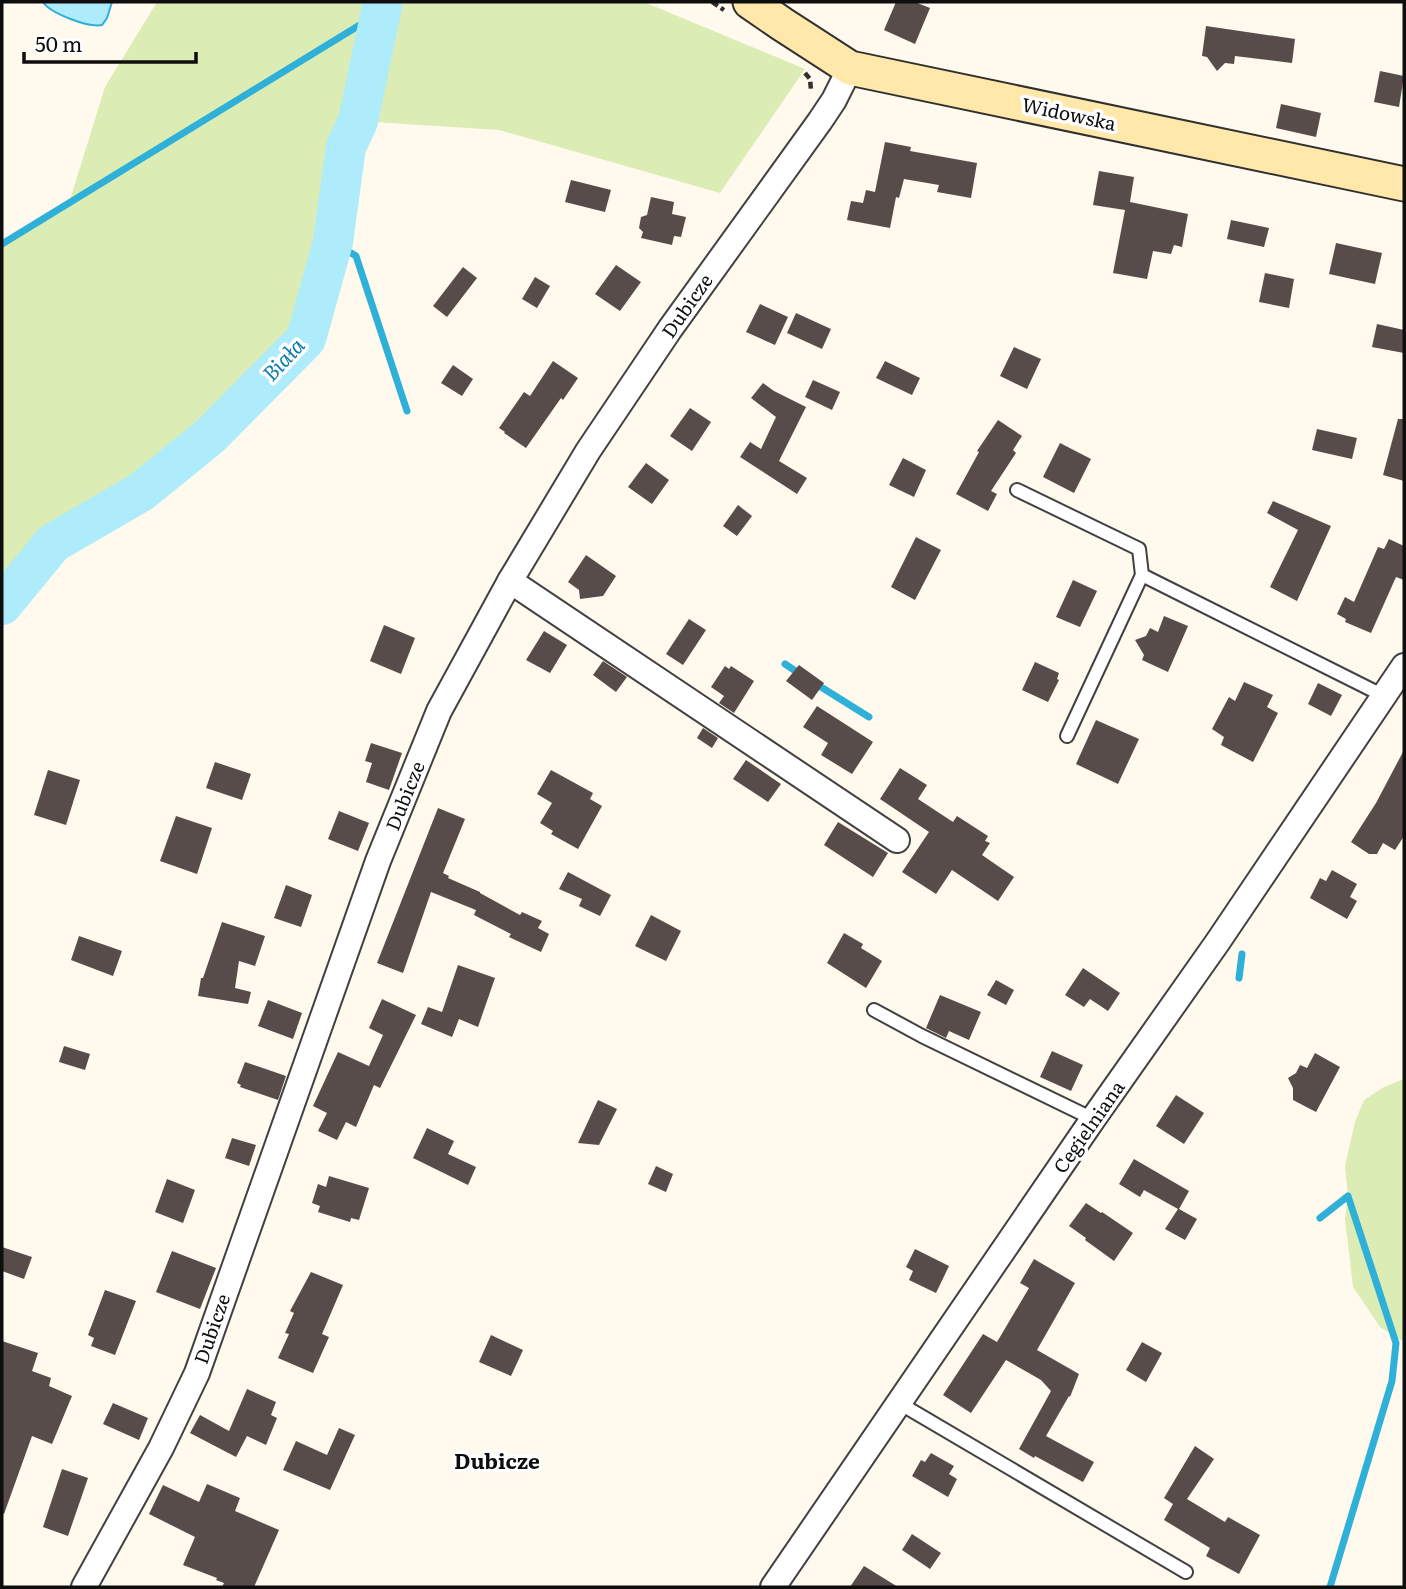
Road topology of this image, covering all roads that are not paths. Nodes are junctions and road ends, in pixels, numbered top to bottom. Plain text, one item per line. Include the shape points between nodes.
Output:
1 (750, 2) edge
2 (850, 68) junction
3 (1404, 184) edge
4 (1017, 490) dead end
5 (1142, 575) junction
6 (510, 582) junction
7 (1404, 666) edge
8 (1384, 696) junction
9 (1067, 736) dead end
10 (897, 840) dead end
11 (874, 1010) dead end
12 (1093, 1119) junction
13 (899, 1403) junction
14 (1186, 1572) dead end
15 (84, 1587) edge
16 (772, 1587) edge

1 - 2 street, Widowska
2 - 3 street, Widowska
2 - 6 street, Dubicze via 820,121 587,451
4 - 5 lane via 1139,550
5 - 8 lane
5 - 9 lane
6 - 10 street
6 - 15 street, Dubicze via 439,711 378,862 197,1373
7 - 8 street, Cegielniana
8 - 12 street, Cegielniana
11 - 12 lane
12 - 13 street, Cegielniana
13 - 14 lane
13 - 16 street, Cegielniana

